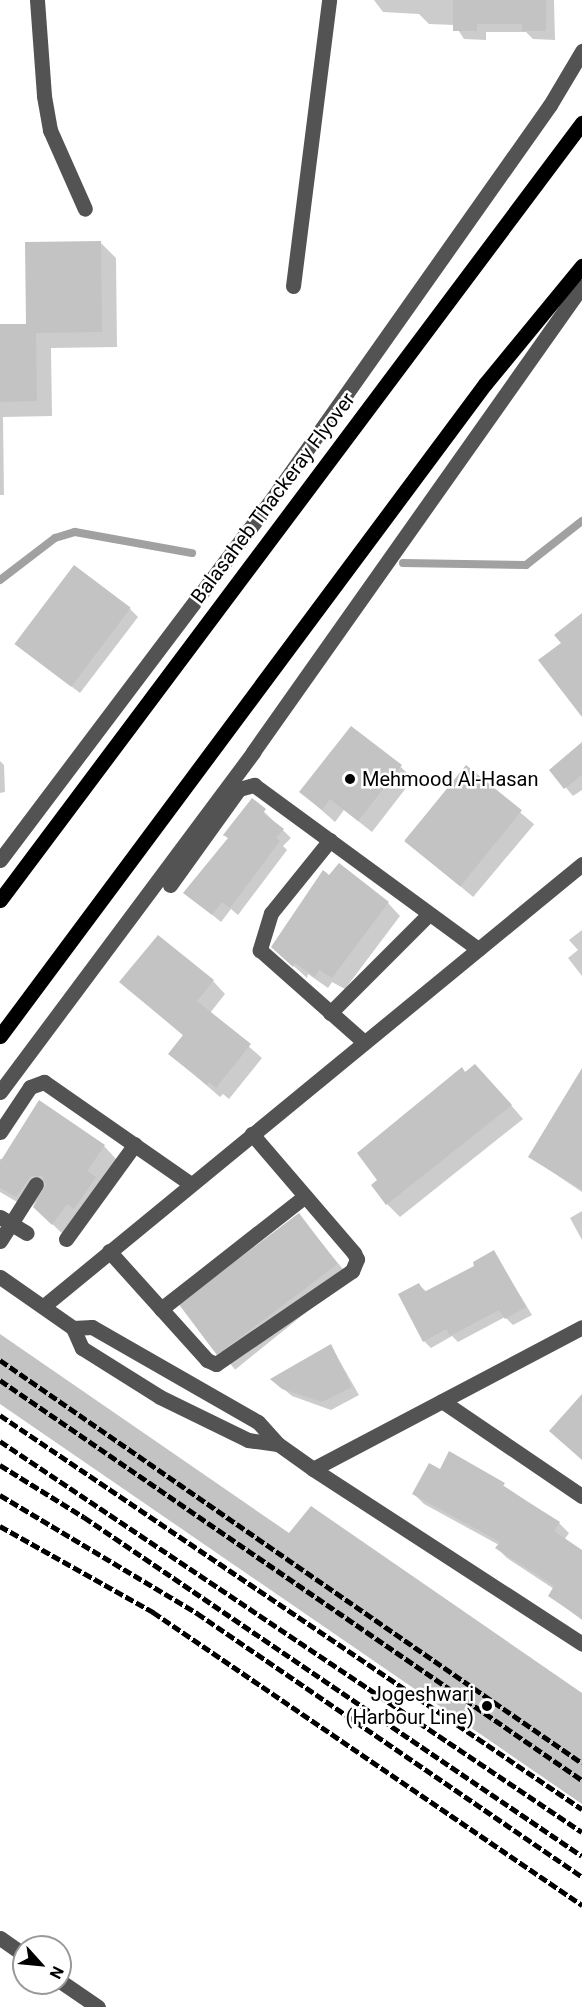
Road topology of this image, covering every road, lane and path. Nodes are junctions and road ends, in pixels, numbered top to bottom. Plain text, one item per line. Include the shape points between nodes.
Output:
1 (37, 0) edge
2 (329, 0) edge
3 (582, 51) edge
4 (582, 123) edge
5 (85, 209) dead end
6 (582, 266) edge
7 (293, 286) dead end
8 (582, 286) edge
9 (330, 840) junction
10 (0, 860) edge
11 (582, 864) edge
12 (170, 885) dead end
13 (0, 900) edge
14 (429, 914) junction
15 (478, 949) junction
16 (330, 1013) junction
17 (0, 1036) edge
18 (364, 1042) junction
19 (0, 1092) edge
20 (0, 1132) edge
21 (252, 1134) junction
22 (135, 1144) junction
23 (36, 1184) dead end
24 (191, 1184) junction
25 (305, 1196) junction
26 (5, 1220) edge
27 (27, 1233) dead end
28 (66, 1239) dead end
29 (0, 1241) edge
30 (109, 1251) junction
31 (0, 1276) edge
32 (45, 1305) junction
33 (161, 1309) junction
34 (582, 1327) edge
35 (73, 1328) junction
36 (442, 1401) junction
37 (278, 1444) junction
38 (313, 1469) junction
39 (582, 1496) edge
40 (582, 1644) edge
41 (72, 1989) edge
42 (98, 2007) edge

1 - 5 street via 50,130
2 - 7 street
3 - 10 street via 550,105 272,499
4 - 13 main road, Balasaheb Thackeray Flyover
6 - 17 main road via 485,384
8 - 19 street via 253,752
9 - 12 street via 262,788 244,786
9 - 14 street
9 - 16 street via 271,913 260,950
11 - 15 street
14 - 15 street
14 - 16 street
15 - 18 street
16 - 18 street
18 - 21 street
20 - 22 street via 30,1087 44,1082
21 - 24 street
21 - 25 street
22 - 24 street
22 - 28 street
23 - 26 street
24 - 30 street
25 - 33 street
25 - 33 street via 354,1253 357,1259 352,1271 216,1364 207,1360
26 - 27 street
26 - 29 street
30 - 32 street
30 - 33 street
31 - 32 street
32 - 35 street
34 - 36 street
35 - 37 street via 92,1327 258,1422
35 - 37 street via 82,1348 160,1398 248,1440
36 - 38 street
36 - 39 street
37 - 38 street
38 - 40 street
41 - 42 street

